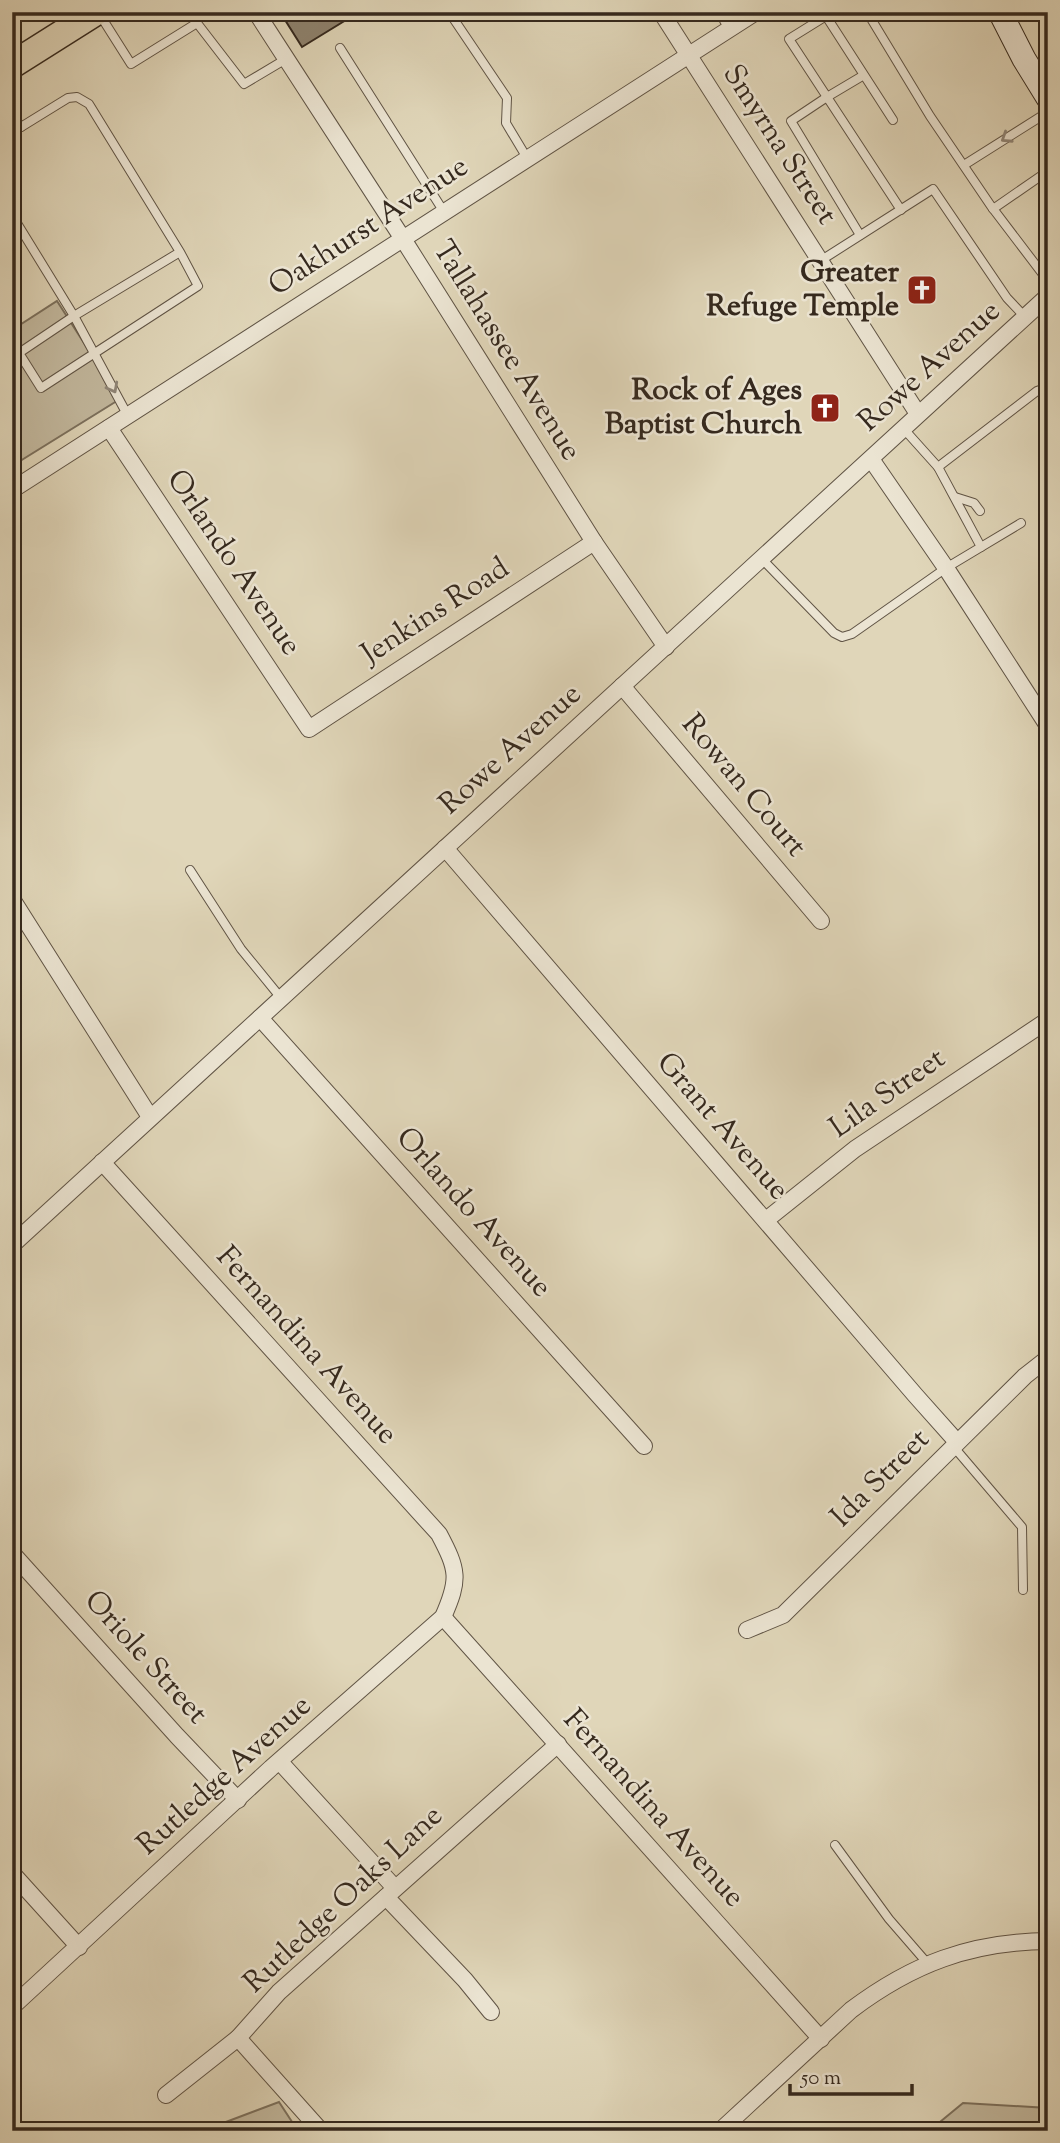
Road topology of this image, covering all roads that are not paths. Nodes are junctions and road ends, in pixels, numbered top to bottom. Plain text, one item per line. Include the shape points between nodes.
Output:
1 (97, 12) edge
2 (256, 12) edge
3 (449, 12) edge
4 (661, 12) edge
5 (719, 12) edge
6 (756, 12) edge
7 (867, 12) edge
8 (1000, 12) edge
9 (729, 29) junction
10 (340, 48) dead end
11 (689, 55) junction
12 (286, 59) junction
13 (12, 65) edge
14 (864, 75) junction
15 (827, 97) junction
16 (1048, 98) edge
17 (1048, 112) edge
18 (12, 114) edge
19 (893, 120) dead end
20 (21, 127) junction
21 (12, 132) edge
22 (527, 158) junction
23 (964, 165) junction
24 (1048, 171) edge
25 (901, 209) junction
26 (993, 209) junction
27 (444, 212) junction
28 (12, 215) edge
29 (860, 235) junction
30 (402, 239) junction
31 (180, 252) junction
32 (820, 261) junction
33 (1048, 281) edge
34 (1048, 296) edge
35 (74, 316) junction
36 (1026, 318) junction
37 (94, 353) junction
38 (1048, 387) edge
39 (918, 414) junction
40 (128, 416) junction
41 (109, 428) junction
42 (903, 428) junction
43 (870, 459) junction
44 (938, 467) junction
45 (12, 490) edge
46 (954, 497) junction
47 (980, 511) dead end
48 (1021, 523) dead end
49 (594, 542) junction
50 (981, 547) junction
51 (762, 558) junction
52 (946, 568) junction
53 (666, 647) junction
54 (622, 687) junction
55 (1048, 726) edge
56 (309, 729) joint
57 (445, 848) junction
58 (190, 870) dead end
59 (15, 908) edge
60 (821, 921) dead end
61 (281, 998) junction
62 (260, 1018) junction
63 (1048, 1020) edge
64 (150, 1118) junction
65 (102, 1162) junction
66 (766, 1220) junction
67 (12, 1245) edge
68 (1048, 1358) edge
69 (955, 1444) junction
70 (644, 1446) dead end
71 (12, 1553) edge
72 (457, 1574) joint
73 (1023, 1590) dead end
74 (443, 1616) junction
75 (747, 1630) dead end
76 (558, 1744) junction
77 (280, 1762) junction
78 (238, 1800) junction
79 (835, 1845) dead end
80 (12, 1873) edge
81 (391, 1893) junction
82 (1048, 1941) edge
83 (79, 1947) junction
84 (928, 1964) junction
85 (12, 2007) edge
86 (491, 2012) dead end
87 (238, 2038) junction
88 (821, 2039) junction
89 (166, 2095) dead end
90 (321, 2131) edge
91 (720, 2131) edge

1 - 12 lane via 131,64 197,23 244,84
1 - 13 main road
2 - 12 street, Tallahassee Avenue
3 - 22 lane via 506,98 506,122
4 - 11 street, Smyrna Street
5 - 9 lane
6 - 9 street, Oakhurst Avenue
7 - 23 lane
8 - 16 main road
9 - 11 street, Oakhurst Avenue
10 - 27 lane
11 - 22 street, Oakhurst Avenue
11 - 32 street, Smyrna Street
12 - 30 street, Tallahassee Avenue
14 - 15 lane
14 - 15 lane via 826,16 789,39
14 - 19 lane
15 - 25 lane
15 - 29 lane via 791,121
17 -> 23 lane
18 - 20 lane
20 - 21 lane
20 - 31 lane via 68,98 89,104
22 - 27 street, Oakhurst Avenue
23 - 26 lane
24 - 26 lane
25 - 29 lane
25 - 36 lane via 933,189 1007,299
26 - 33 lane
27 - 30 street, Oakhurst Avenue
28 - 35 lane
29 - 32 lane
30 - 40 street, Oakhurst Avenue
30 - 49 street, Tallahassee Avenue
31 - 35 lane
31 - 37 lane via 198,286
32 - 39 street, Smyrna Street
34 - 36 street, Rowe Avenue
35 - 37 lane
35 - 37 lane via 19,353 41,388
36 - 39 street, Rowe Avenue
37 -> 40 lane
38 - 44 lane
39 - 42 street, Rowe Avenue
40 - 41 street, Oakhurst Avenue
41 - 45 street, Oakhurst Avenue
41 - 56 street, Orlando Avenue
42 - 43 street, Rowe Avenue
42 - 44 lane
43 - 51 street, Rowe Avenue
43 - 52 street
44 - 46 lane
46 - 47 lane via 974,503
46 - 50 lane
48 - 50 lane via 996,533
49 - 53 street, Tallahassee Avenue
49 - 56 street, Jenkins Road
50 - 52 lane
51 - 52 lane via 842,637
51 - 53 street, Rowe Avenue
52 - 55 street
53 - 54 street, Rowe Avenue
54 - 57 street, Rowe Avenue
54 - 60 street, Rowan Court
57 - 61 street, Rowe Avenue
57 - 66 street, Grant Avenue
58 - 61 lane via 241,949
59 - 64 street
61 - 62 street, Rowe Avenue
62 - 64 street, Rowe Avenue
62 - 70 street, Orlando Avenue
63 - 66 street, Lila Street via 887,1126
64 - 65 street, Rowe Avenue
65 - 67 street, Rowe Avenue
65 - 72 street, Fernandina Avenue via 439,1535
66 - 69 street, Grant Avenue
68 - 69 street, Ida Street
69 - 73 lane via 1022,1527
69 - 75 street, Ida Street via 783,1615
71 - 78 street, Oriole Street
72 - 74 street, Rutledge Avenue
74 - 76 street, Fernandina Avenue
74 - 77 street, Rutledge Avenue
76 - 81 street, Rutledge Oaks Lane
76 - 88 street, Fernandina Avenue
77 - 78 street, Rutledge Avenue
77 - 81 street
78 - 83 street, Rutledge Avenue
79 - 84 lane
80 - 83 street
81 - 86 street
81 - 87 street, Rutledge Oaks Lane via 279,1992
82 - 84 street via 986,1947
83 - 85 street, Rutledge Avenue
84 - 88 street via 869,1997
87 - 89 street, Rutledge Oaks Lane
87 - 90 street
88 - 91 street

